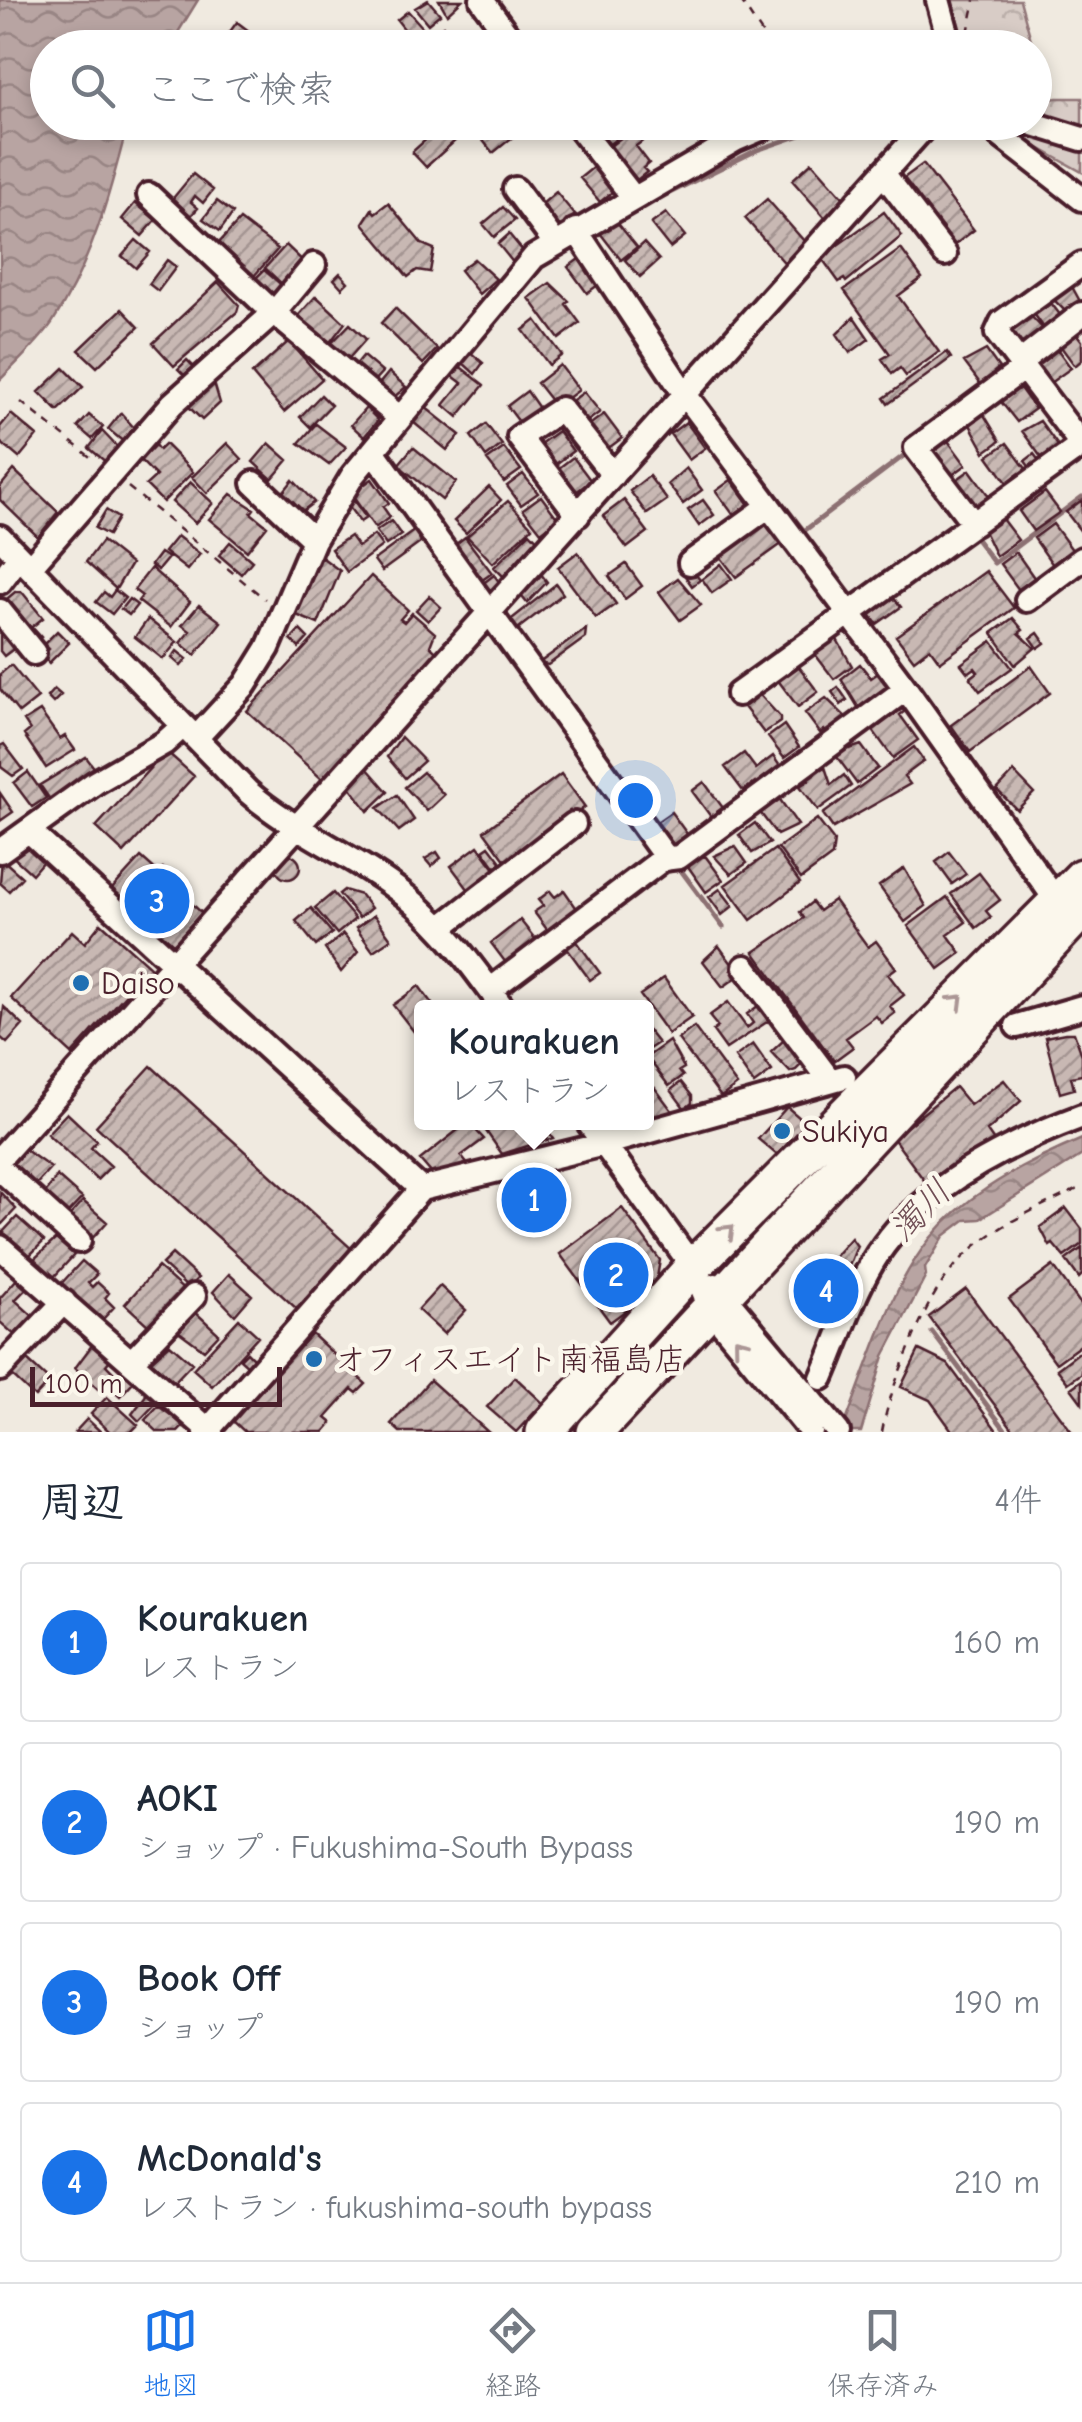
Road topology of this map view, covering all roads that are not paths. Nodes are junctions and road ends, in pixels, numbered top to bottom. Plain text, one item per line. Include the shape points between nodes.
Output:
1 (482, 0) edge
2 (938, 0) edge
3 (504, 30) edge
4 (951, 30) edge
5 (1052, 130) edge
6 (1082, 139) edge
7 (589, 140) edge
8 (735, 140) edge
9 (913, 140) edge
10 (1006, 140) edge
11 (883, 174) junction
12 (515, 189) dead end
13 (149, 195) dead end
14 (633, 197) junction
15 (1082, 200) edge
16 (566, 236) junction
17 (946, 254) dead end
18 (1082, 264) edge
19 (314, 265) dead end
20 (274, 313) junction
21 (1082, 314) edge
22 (1022, 365) junction
23 (684, 393) junction
24 (400, 418) junction
25 (1082, 445) edge
26 (373, 451) junction
27 (613, 475) junction
28 (254, 483) dead end
29 (769, 506) junction
30 (578, 515) junction
31 (974, 524) junction
32 (0, 537) edge
33 (314, 540) junction
34 (1082, 559) edge
35 (24, 562) junction
36 (690, 562) dead end
37 (0, 582) edge
38 (1027, 600) dead end
39 (0, 611) edge
40 (490, 615) junction
41 (849, 615) junction
42 (34, 653) dead end
43 (906, 689) junction
44 (738, 694) dead end
45 (189, 732) junction
46 (574, 824) dead end
47 (299, 828) junction
48 (30, 832) junction
49 (0, 851) edge
50 (667, 859) junction
51 (1075, 909) edge
52 (440, 928) junction
53 (174, 963) junction
54 (744, 967) dead end
55 (497, 999) edge
56 (1082, 1007) edge
57 (1016, 1026) dead end
58 (1082, 1116) edge
59 (594, 1130) edge
60 (653, 1130) edge
61 (654, 1130) edge
62 (604, 1144) junction
63 (0, 1158) edge
64 (0, 1169) edge
65 (421, 1189) junction
66 (79, 1241) dead end
67 (0, 1247) edge
68 (693, 1267) junction
69 (194, 1296) dead end
70 (64, 1302) junction
71 (718, 1302) junction
72 (131, 1362) junction
73 (0, 1370) edge
74 (809, 1405) edge
75 (208, 1431) edge
76 (544, 1432) edge
77 (595, 1432) edge
78 (838, 1432) edge

1 - 3 street
2 - 4 street
5 - 6 street
7 - 14 street
8 - 14 street
9 - 11 street
10 - 15 street
11 - 17 street
11 - 23 street
12 - 16 street
13 - 20 street
14 - 16 street
16 - 23 street
16 - 24 street via 518,273
18 - 22 street via 1002,322 997,333
19 - 20 street
20 - 24 street
20 - 35 street via 172,404
21 - 22 street
22 - 25 street
22 - 31 street via 916,448
23 - 27 street
23 - 29 street
24 - 26 street
25 - 31 street
26 - 33 street
26 - 40 street
27 - 30 street
27 - 30 street via 562,409 520,437
28 - 33 street
29 - 36 street
29 - 41 street
30 - 40 street
31 - 41 street
32 - 35 street
33 - 45 street via 268,648 244,685
34 - 38 street
35 - 37 street
35 - 45 street
39 - 42 street
40 - 47 street
40 - 50 street
41 - 43 street
41 - 44 street
43 - 50 street
43 - 51 street
45 - 47 street via 269,810
45 - 48 street via 96,782
46 - 52 street
47 - 52 street via 398,890
47 - 53 street
48 - 49 street
48 - 53 street
50 - 55 street
68 -> 51 highway
51 - 71 highway
52 - 55 street
53 - 63 street
53 - 65 street
54 - 61 street via 837,1078
56 - 57 street
58 - 74 street via 980,1164 884,1244
59 - 62 street
60 - 62 street
62 - 65 street
62 - 68 street
64 - 66 street
65 - 75 street
67 - 70 street
68 - 71 street
68 - 76 highway
69 - 72 street
70 - 72 street
70 - 73 street
71 - 74 street
71 - 77 highway
72 - 75 street
74 - 78 street

